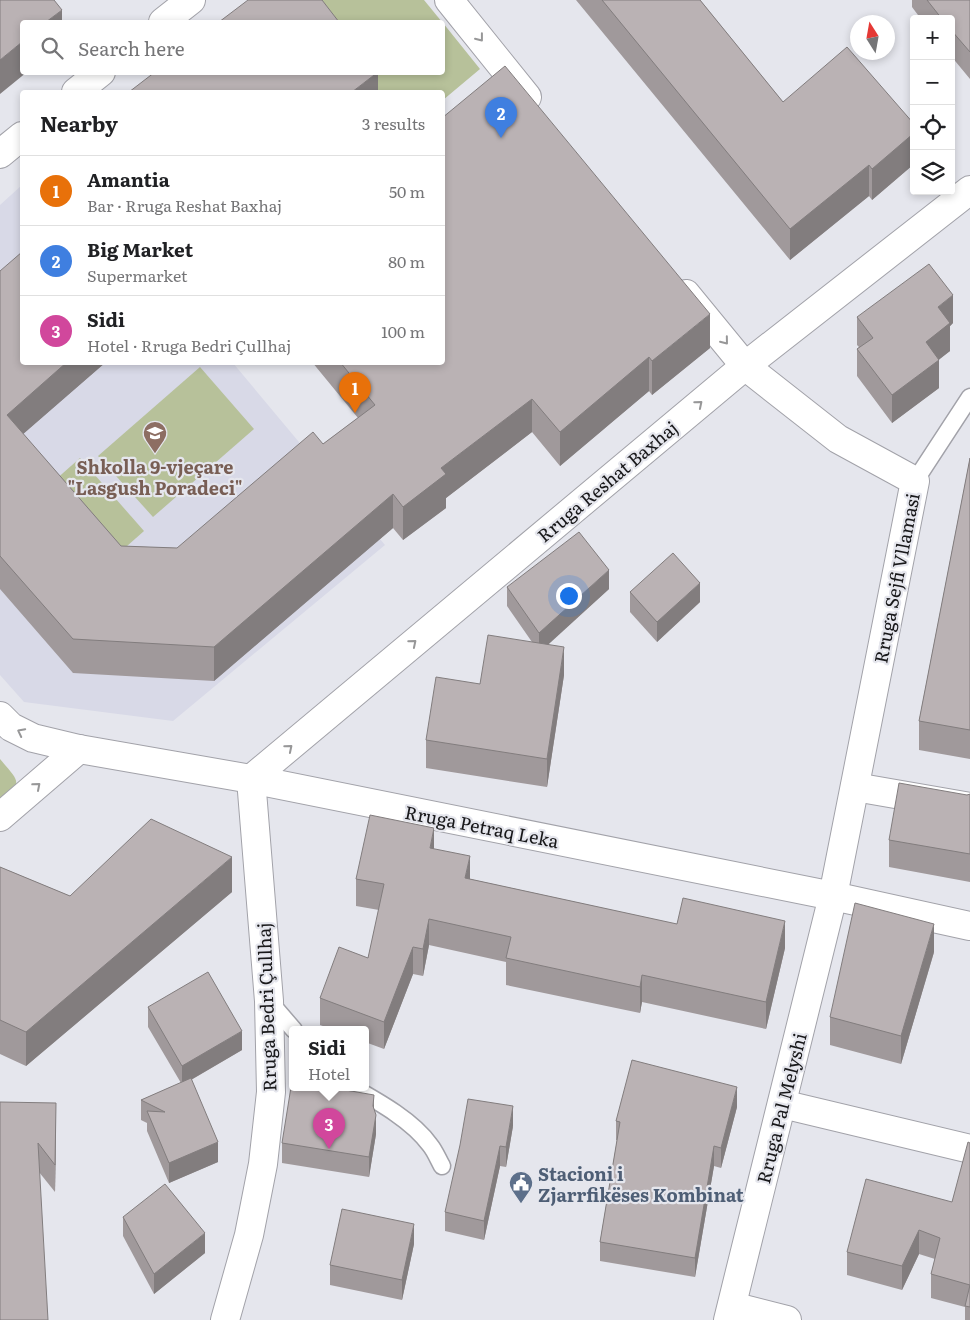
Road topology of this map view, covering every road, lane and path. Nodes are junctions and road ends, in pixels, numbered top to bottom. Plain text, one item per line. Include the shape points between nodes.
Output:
1 (449, 0) edge
2 (190, 1) edge
3 (166, 20) edge
4 (97, 75) edge
5 (78, 90) edge
6 (544, 119) edge
7 (20, 138) edge
8 (0, 154) edge
9 (970, 190) edge
10 (670, 273) edge
11 (744, 366) junction
12 (970, 397) edge
13 (915, 481) junction
14 (0, 716) edge
15 (79, 749) junction
16 (251, 779) junction
17 (855, 787) junction
18 (970, 807) edge
19 (0, 817) edge
20 (833, 896) junction
21 (970, 926) edge
22 (269, 1001) junction
23 (291, 1026) edge
24 (360, 1091) edge
25 (782, 1104) junction
26 (970, 1149) edge
27 (442, 1166) dead end
28 (730, 1313) edge
29 (225, 1320) edge
30 (787, 1320) edge

1 -> 6 street
2 - 3 street
4 - 5 street
7 - 8 street
9 - 11 street, Rruga Reshat Baxhaj
10 -> 11 street, Rruga Sejfi Vllamasi
11 - 13 street, Rruga Sejfi Vllamasi via 838,439
16 -> 11 street, Rruga Reshat Baxhaj
12 - 13 lane
13 - 17 street, Rruga Sejfi Vllamasi
15 -> 14 street, Rruga Petraq Leka via 33,738 11,727
15 - 16 street, Rruga Petraq Leka
19 -> 15 street
16 - 20 street, Rruga Petraq Leka
16 - 22 street, Rruga Bedri Çullhaj
17 - 18 street
17 - 20 street, Rruga Sejfi Vllamasi
20 - 21 street, Rruga Petraq Leka
20 - 25 street, Rruga Pal Melyshi
22 - 23 lane
22 - 29 street, Rruga Bedri Çullhaj via 270,1092 263,1164 249,1235
24 - 27 lane via 407,1122 430,1144
25 - 26 street
25 - 28 street, Rruga Pal Melyshi
28 - 30 street

